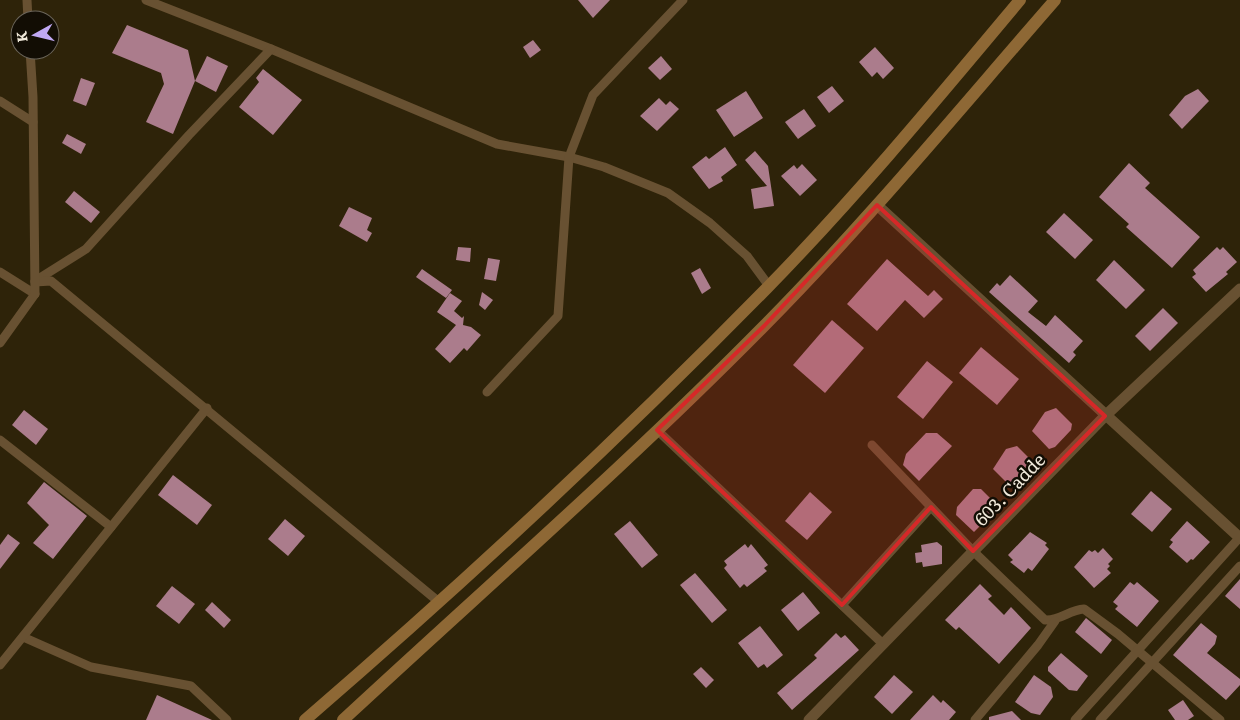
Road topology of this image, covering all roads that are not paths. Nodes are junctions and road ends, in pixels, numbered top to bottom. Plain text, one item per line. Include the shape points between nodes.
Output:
1 (146, 0) edge
2 (683, 0) edge
3 (1020, 0) edge
4 (1055, 0) edge
5 (271, 49) junction
6 (31, 60) edge
7 (0, 101) edge
8 (34, 122) junction
9 (569, 157) junction
10 (877, 205) junction
11 (0, 272) edge
12 (35, 282) junction
13 (769, 286) junction
14 (1240, 289) edge
15 (35, 294) junction
16 (0, 342) edge
17 (487, 392) dead end
18 (207, 408) junction
19 (1105, 416) junction
20 (657, 430) junction
21 (0, 440) edge
22 (872, 445) dead end
23 (931, 508) junction
24 (111, 527) junction
25 (1240, 537) edge
26 (973, 551) junction
27 (1240, 566) edge
28 (439, 602) junction
29 (842, 606) junction
30 (1055, 620) junction
31 (23, 637) junction
32 (883, 644) junction
33 (1135, 651) junction
34 (1152, 664) junction
35 (0, 665) edge
36 (227, 720) edge
37 (305, 720) edge
38 (342, 720) edge
39 (809, 720) edge
40 (975, 720) edge
41 (1075, 720) edge
42 (1100, 720) edge
43 (1220, 720) edge

1 - 5 street
2 - 9 street via 593,95
3 - 13 main road via 926,114
4 - 10 main road
5 - 9 street via 497,144
5 - 12 street via 86,250
6 - 8 street
7 - 8 street
8 - 12 street
9 - 13 street via 604,167 668,193 710,223 747,256
9 - 17 street via 558,316
10 - 19 street
10 - 20 main road via 764,326
11 - 15 street
12 - 15 street
12 - 18 street via 51,281
13 - 28 main road via 587,466
14 - 19 street, 603. Cadde
15 - 16 street
18 - 24 street
18 - 28 street
19 - 25 street
19 - 26 street, 603. Cadde
20 - 29 street
20 - 38 main road
21 - 24 street
22 - 23 street
23 - 26 street
23 - 29 street
24 - 31 street
25 - 33 street
26 - 30 street via 1045,620
26 - 32 street, 603. Cadde
27 - 34 street
28 - 37 main road
29 - 32 street
30 - 33 street via 1084,609
30 - 40 street
31 - 35 street
31 - 36 street via 91,667 191,686
32 - 39 street, 603. Cadde
33 - 34 street
33 - 41 street
34 - 42 street
34 - 43 street

